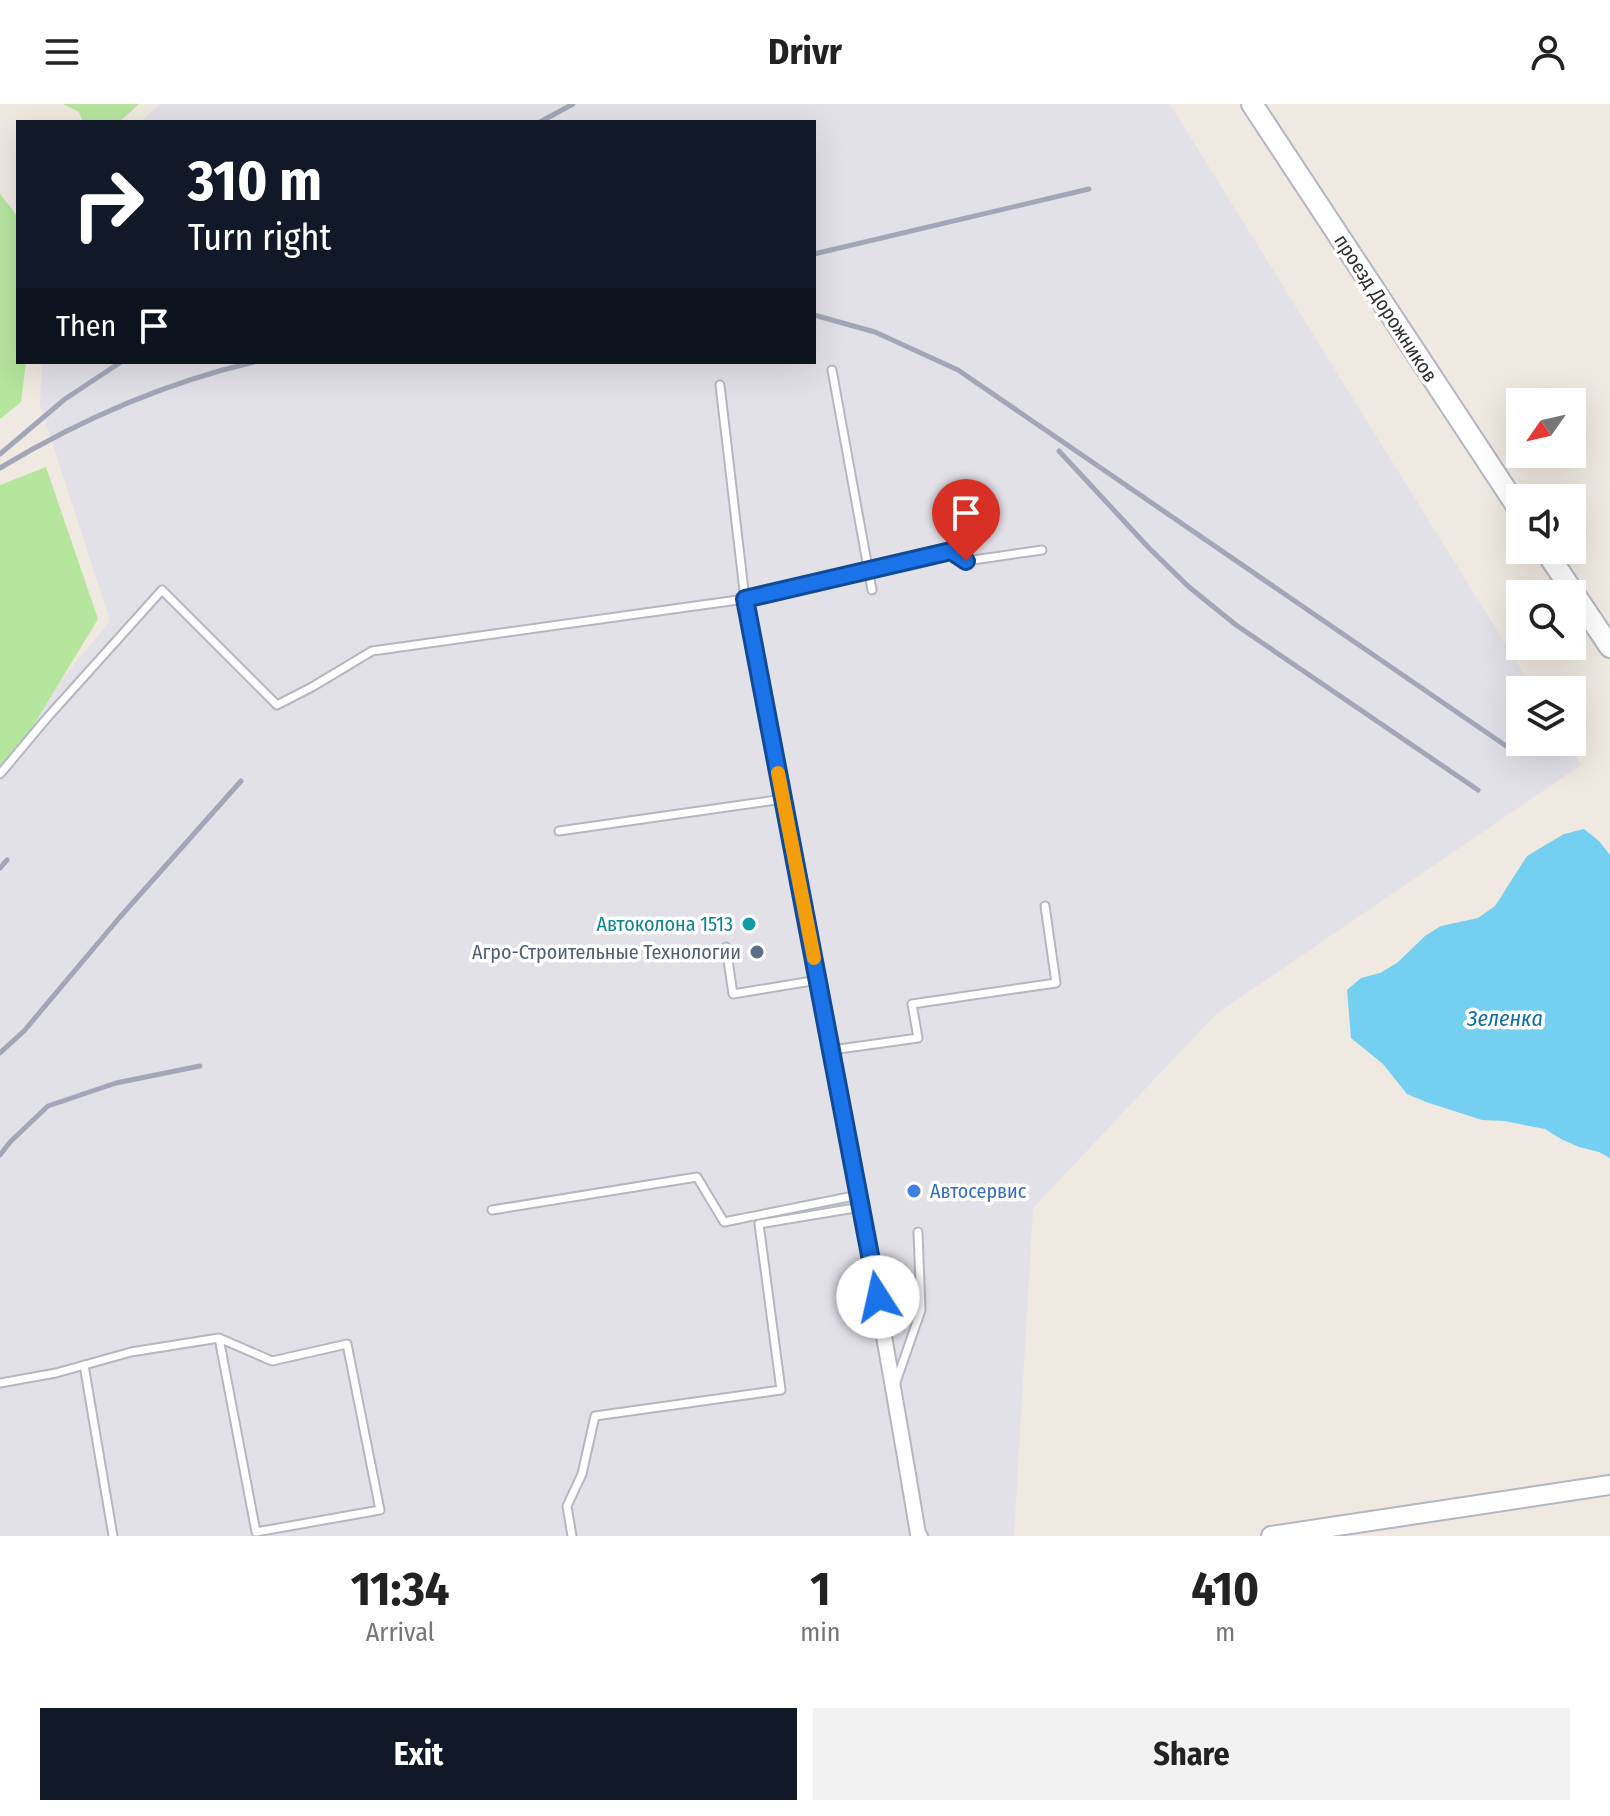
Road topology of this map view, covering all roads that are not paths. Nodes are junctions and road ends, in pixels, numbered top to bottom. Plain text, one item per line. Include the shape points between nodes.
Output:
1 (1252, 104) edge
2 (832, 370) dead end
3 (720, 385) dead end
4 (1506, 490) edge
5 (1042, 550) dead end
6 (1554, 564) edge
7 (868, 571) junction
8 (872, 590) dead end
9 (745, 599) junction
10 (1610, 647) edge
11 (0, 774) edge
12 (783, 799) junction
13 (559, 831) dead end
14 (1045, 906) dead end
15 (726, 947) dead end
16 (818, 980) junction
17 (832, 1050) junction
18 (860, 1201) junction
19 (492, 1210) dead end
20 (918, 1232) dead end
21 (219, 1338) junction
22 (84, 1365) junction
23 (0, 1383) edge
24 (894, 1388) junction
25 (1610, 1485) edge
26 (113, 1536) edge
27 (572, 1536) edge
28 (920, 1536) edge
29 (1271, 1536) edge

1 - 4 main road, проезд Дорожников
2 - 7 lane
3 - 9 lane
5 - 7 lane via 966,561 951,551
6 - 10 main road
7 - 8 lane
7 - 9 lane
9 - 11 lane via 372,651 277,705 162,590
9 - 12 street
12 - 13 lane
12 - 16 street
14 - 17 lane via 1056,983 912,1004 918,1038
15 - 16 lane via 733,994
16 - 17 street
17 - 18 street
18 - 19 lane via 724,1222 697,1177
18 - 24 street
18 - 27 lane via 759,1224 781,1390 595,1416 582,1474 567,1506
20 - 24 lane via 921,1310
21 - 21 lane via 272,1361 347,1344 380,1510 256,1532
21 - 22 lane
22 - 23 lane
22 - 26 lane
24 - 28 street
25 - 29 street

